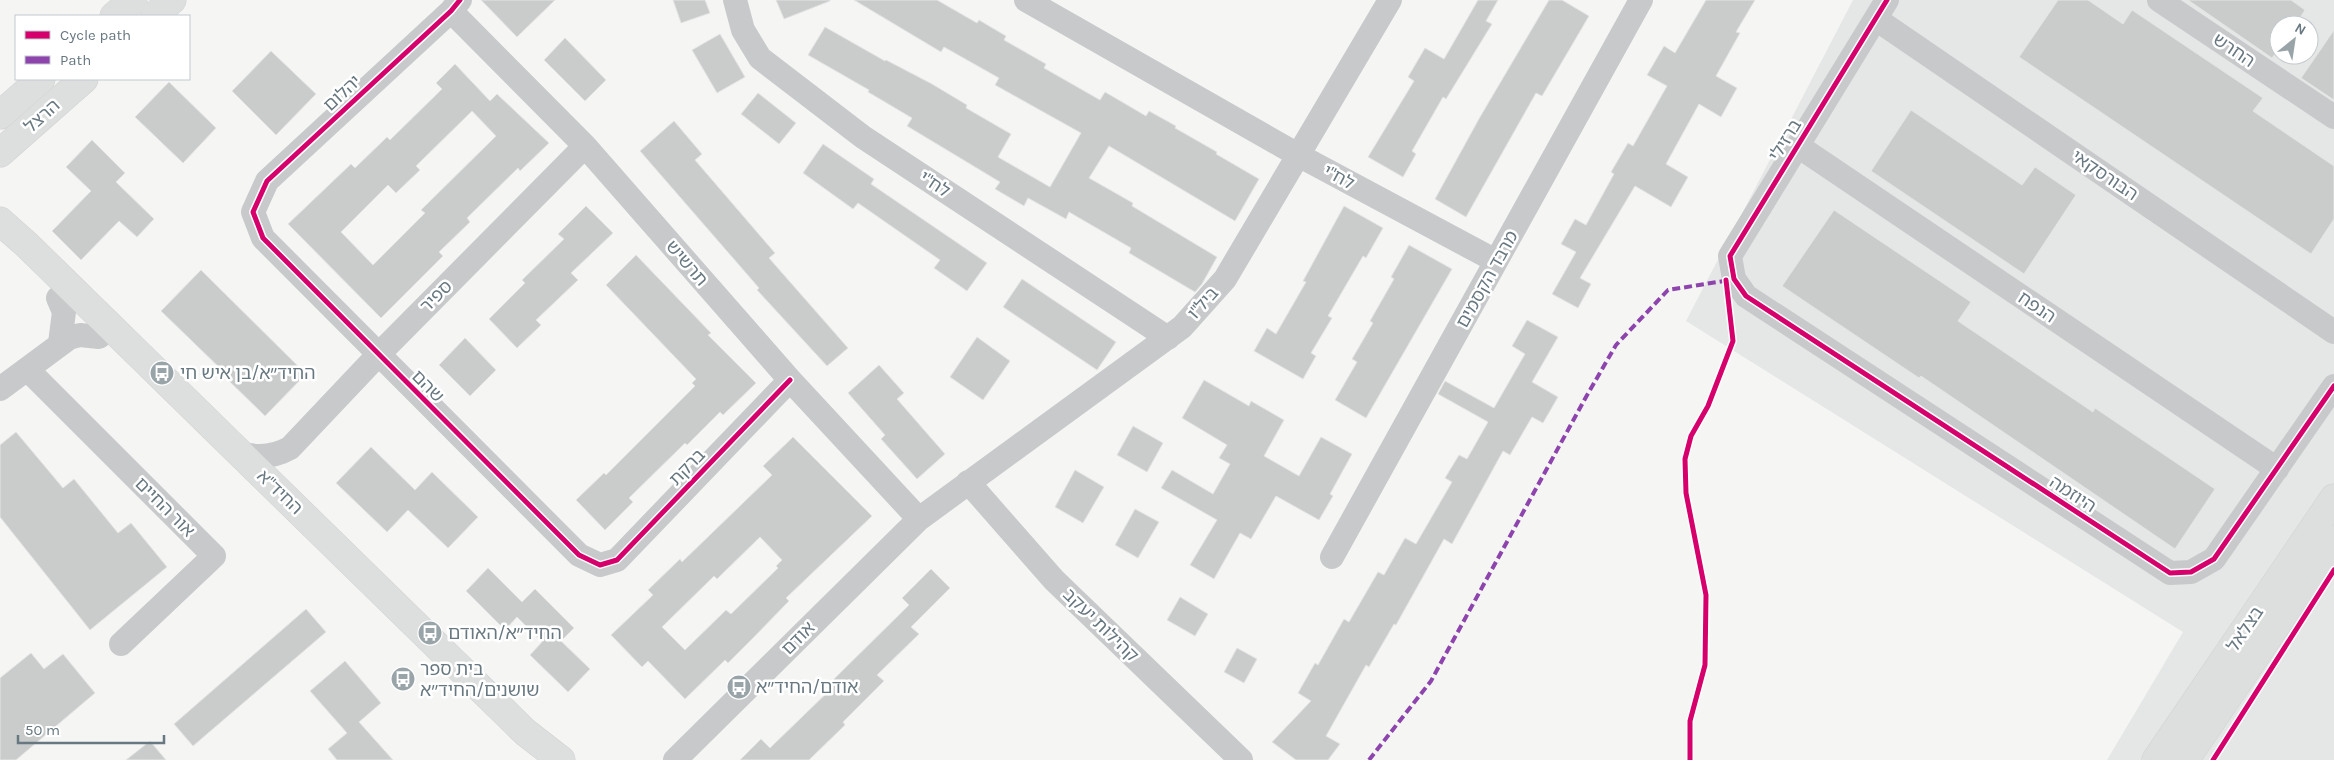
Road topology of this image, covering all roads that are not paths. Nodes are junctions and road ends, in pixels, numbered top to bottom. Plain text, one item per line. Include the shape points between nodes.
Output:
1 (133, 0) edge
2 (172, 0) edge
3 (735, 0) edge
4 (1026, 0) edge
5 (1390, 0) edge
6 (1641, 0) edge
7 (2159, 0) edge
8 (455, 5) edge
9 (1882, 9) edge
10 (115, 15) edge
11 (155, 15) edge
12 (41, 80) edge
13 (83, 80) edge
14 (0, 115) edge
15 (2334, 117) edge
16 (585, 146) junction
17 (1798, 146) junction
18 (0, 153) edge
19 (1298, 155) junction
20 (253, 212) joint
21 (0, 221) edge
22 (0, 245) edge
23 (1496, 261) junction
24 (1746, 296) joint
25 (58, 298) junction
26 (2334, 332) edge
27 (99, 337) junction
28 (1168, 338) junction
29 (60, 343) junction
30 (378, 355) junction
31 (26, 369) junction
32 (790, 380) junction
33 (2334, 386) edge
34 (0, 389) edge
35 (290, 448) junction
36 (240, 453) junction
37 (2277, 468) junction
38 (968, 482) junction
39 (280, 492) junction
40 (2334, 498) edge
41 (919, 519) junction
42 (2334, 540) edge
43 (1332, 557) dead end
44 (600, 565) joint
45 (121, 644) dead end
46 (675, 759) edge
47 (538, 760) edge
48 (561, 760) edge
49 (1241, 760) edge
50 (2156, 760) edge
51 (2185, 760) edge

1 - 10 street
2 - 11 street
3 - 28 street, לח"י via 743,30 760,58 863,136
4 - 19 street, לח"י
5 - 19 street, ביל"ו
6 - 23 street, מרבד הקסמים
7 - 15 street, החרש
8 - 16 street, תרשיש
8 - 20 street, יהלום via 267,181
9 - 17 street, ברזילי
9 - 26 street, הבורסקאי
12 - 14 street, הרצל
13 - 18 street, הרצל
16 - 30 street, ספיר
16 - 32 street, תרשיש
17 - 24 street, ברזילי via 1730,256 1734,279
17 - 37 street, הנפח
19 - 23 street, לח"י
19 - 28 street, ביל"ו via 1225,279
20 - 30 street, שהם via 263,238
21 - 36 street, החיד"א
22 - 25 street, החיד"א
23 - 43 street, מרבד הקסמים
24 - 37 street, היוזמה via 2170,574 2191,572 2214,559
25 - 27 street, החיד"א
25 - 29 street via 64,312
27 - 29 street via 80,335
27 - 47 street, החיד"א via 513,740
28 - 38 street, ביל"ו
29 - 31 street
30 - 35 street, ספיר
30 - 44 street, שהם via 579,555
31 - 34 street
31 - 45 street, אור החיים via 214,556
32 - 41 street, תרשיש
32 - 44 street, ברקת via 617,560
33 - 37 street, היוזמה
35 - 36 street, ספיר via 264,456
35 - 39 street, ספיר
36 - 39 street, החיד"א
38 - 41 street, ביל"ו
38 - 49 street, קהילות יעקב via 1054,580
39 - 48 street, החיד"א via 525,732
40 - 50 street, בצלאל
41 - 46 street, אודם
42 - 51 street, בצלאל

